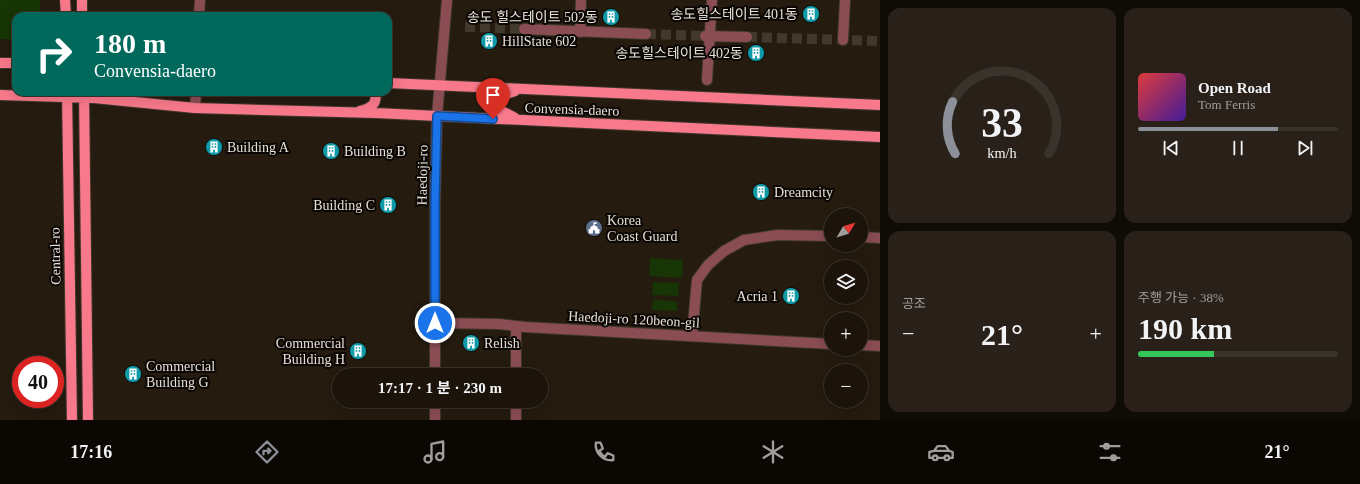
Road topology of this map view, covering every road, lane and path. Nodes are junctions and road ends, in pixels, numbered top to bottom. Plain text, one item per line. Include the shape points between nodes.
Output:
1 (65, 0) edge
2 (82, 0) edge
3 (200, 0) edge
4 (447, 0) edge
5 (581, 0) edge
6 (712, 0) edge
7 (844, 0) edge
8 (66, 12) edge
9 (82, 12) edge
10 (199, 12) edge
11 (524, 29) tunnel mouth
12 (580, 32) junction
13 (646, 34) tunnel mouth
14 (705, 36) tunnel mouth
15 (747, 37) tunnel mouth
16 (843, 40) dead end
17 (0, 62) edge
18 (12, 63) edge
19 (707, 80) dead end
20 (392, 83) edge
21 (439, 85) junction
22 (526, 89) junction
23 (0, 95) edge
24 (12, 95) edge
25 (67, 96) edge
26 (84, 96) edge
27 (93, 96) edge
28 (196, 96) edge
29 (376, 96) edge
30 (880, 105) edge
31 (195, 108) junction
32 (354, 113) junction
33 (437, 116) junction
34 (523, 120) junction
35 (880, 137) edge
36 (824, 236) edge
37 (868, 237) edge
38 (880, 238) edge
39 (435, 323) junction
40 (516, 326) junction
41 (692, 336) junction
42 (824, 344) edge
43 (868, 345) edge
44 (880, 346) edge
45 (435, 368) edge
46 (516, 368) edge
47 (435, 408) edge
48 (516, 408) edge
49 (72, 420) edge
50 (88, 420) edge
51 (436, 420) edge
52 (516, 420) edge

1 - 8 main road
2 - 9 main road
3 - 10 street
4 - 21 street, Haedoji-ro
5 - 12 street
6 - 19 street
7 - 16 street
11 - 12 street
12 - 13 street
14 - 15 street
17 - 18 main road
20 - 21 main road, Convensia-daero
21 - 22 main road, Convensia-daero
21 - 33 street, Haedoji-ro
22 - 30 main road, Convensia-daero
22 - 34 main road via 508,92 498,101 500,110
23 - 24 main road, Convensia-daero
25 - 49 main road, Central-ro
26 - 50 main road
27 - 31 main road, Convensia-daero
28 - 31 street
29 - 32 main road via 373,106
31 - 32 main road, Convensia-daero
32 - 33 main road, Convensia-daero
33 - 34 main road, Convensia-daero
33 - 39 street, Haedoji-ro
34 - 35 main road, Convensia-daero
36 - 41 street via 777,235 744,240 724,250 697,280
37 - 38 street
39 - 40 street, Haedoji-ro 120beon-gil
39 - 45 street, Haedoji-ro
40 - 41 street, Haedoji-ro 120beon-gil
40 - 46 street
41 - 42 street, Haedoji-ro 120beon-gil
43 - 44 street
47 - 51 street
48 - 52 street

